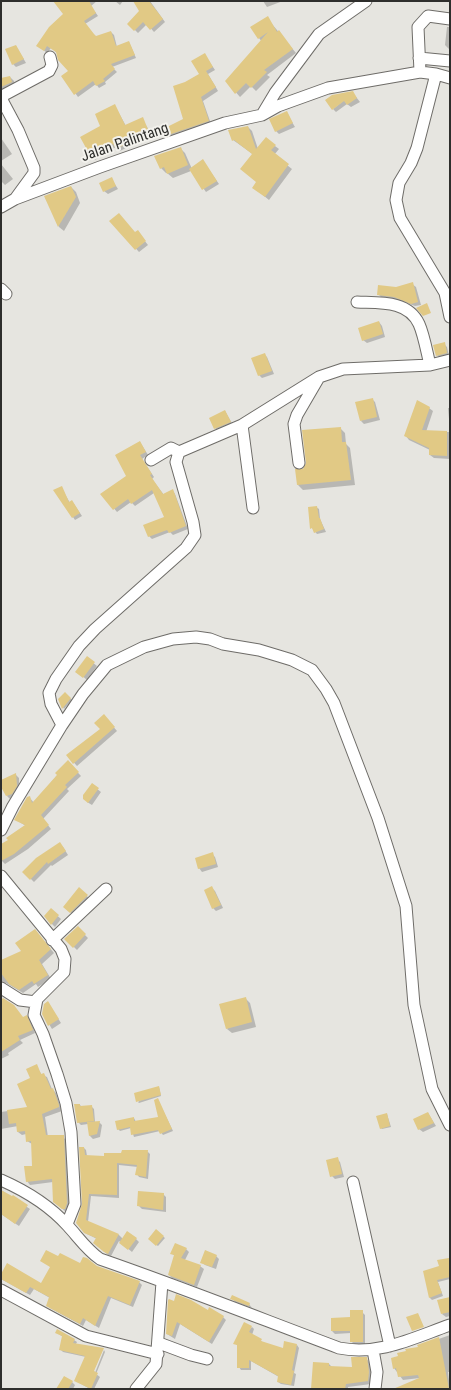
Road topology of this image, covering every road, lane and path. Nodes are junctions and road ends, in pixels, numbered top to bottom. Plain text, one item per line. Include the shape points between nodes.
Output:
1 (366, 1) edge
2 (450, 19) edge
3 (50, 57) dead end
4 (419, 58) junction
5 (450, 61) edge
6 (420, 72) junction
7 (436, 74) junction
8 (450, 78) edge
9 (262, 114) junction
10 (15, 199) junction
11 (1, 207) edge
12 (357, 302) dead end
13 (450, 317) edge
14 (450, 360) edge
15 (430, 365) junction
16 (319, 377) junction
17 (242, 424) junction
18 (179, 452) junction
19 (151, 460) dead end
20 (299, 463) dead end
21 (253, 508) dead end
22 (62, 725) junction
23 (7, 806) edge
24 (1, 830) edge
25 (1, 876) edge
26 (106, 889) dead end
27 (52, 940) junction
28 (1, 988) edge
29 (36, 1002) junction
30 (450, 1125) edge
31 (1, 1180) edge
32 (353, 1182) dead end
33 (67, 1224) junction
34 (162, 1282) junction
35 (1, 1290) edge
36 (450, 1325) edge
37 (390, 1346) junction
38 (158, 1349) junction
39 (373, 1350) junction
40 (207, 1358) dead end
41 (136, 1389) edge
42 (374, 1389) edge

1 - 9 street via 319,34
2 - 4 street via 428,16 418,26
3 - 10 street via 52,66 49,71 4,95 2,100 34,168 34,173
4 - 5 street
4 - 6 street
6 - 7 street, Jalan Palintang
6 - 9 street, Jalan Palintang via 328,88
7 - 8 street, Jalan Palintang
7 - 13 street via 417,148 399,183 396,200 400,218 445,293
9 - 10 street, Jalan Palintang via 225,123
10 - 11 street, Jalan Palintang
12 - 15 street via 386,303 409,310 419,324
14 - 15 street
15 - 16 street via 343,369
16 - 17 street
16 - 20 street via 294,424
17 - 18 street
17 - 21 street
18 - 19 street via 171,448
18 - 22 street via 176,462 195,536 74,652 49,693
22 - 23 street
22 - 30 street via 108,665 144,646 173,639 196,638 259,650 312,670 334,703 378,818 406,906 414,1005 432,1089
23 - 24 street
25 - 27 street
26 - 27 street
27 - 29 street via 64,955 64,972
28 - 29 street via 20,1000
29 - 33 street via 34,1015 57,1074 71,1132 75,1204
31 - 33 street via 34,1197
32 - 37 street
33 - 34 street via 100,1259
34 - 38 street
34 - 39 street via 339,1348
35 - 38 street via 86,1336
36 - 37 street
37 - 39 street
38 - 40 street
38 - 41 street via 156,1364
39 - 42 street via 377,1372

